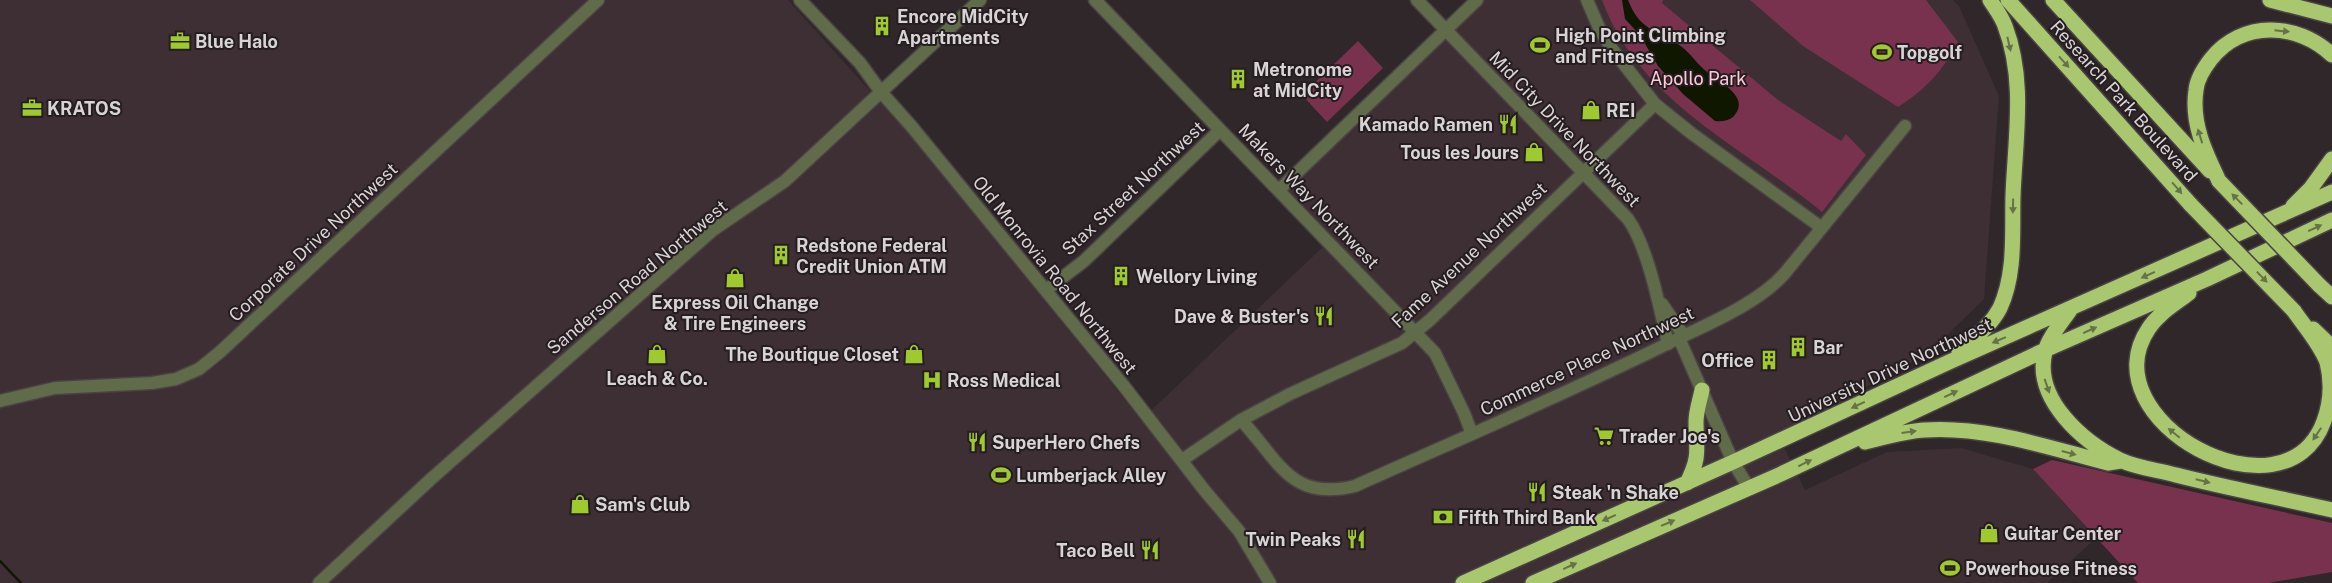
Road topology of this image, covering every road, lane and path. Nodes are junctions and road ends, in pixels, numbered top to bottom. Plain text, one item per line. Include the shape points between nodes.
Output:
1 (598, 0) edge
2 (800, 0) edge
3 (980, 0) edge
4 (1095, 0) edge
5 (1417, 0) edge
6 (1477, 0) edge
7 (1587, 0) edge
8 (1990, 0) edge
9 (2008, 0) edge
10 (2053, 0) edge
11 (2270, 0) edge
12 (2332, 16) edge
13 (1446, 31) junction
14 (2332, 55) edge
15 (881, 92) junction
16 (1655, 104) junction
17 (1905, 126) dead end
18 (1220, 130) junction
19 (2332, 159) edge
20 (1582, 173) junction
21 (2219, 181) junction
22 (1279, 190) junction
23 (2332, 192) edge
24 (2288, 211) junction
25 (2332, 220) edge
26 (1822, 228) junction
27 (2207, 279) junction
28 (1046, 290) junction
29 (2332, 297) edge
30 (1659, 300) junction
31 (2070, 310) junction
32 (2294, 311) junction
33 (1415, 332) junction
34 (1677, 339) junction
35 (2332, 347) edge
36 (2045, 350) junction
37 (1950, 362) junction
38 (1702, 390) junction
39 (0, 400) edge
40 (1241, 420) junction
41 (1472, 434) junction
42 (1828, 452) junction
43 (1182, 460) junction
44 (2122, 461) junction
45 (1733, 462) junction
46 (1687, 483) junction
47 (1743, 491) junction
48 (2332, 510) edge
49 (319, 583) edge
50 (1270, 583) edge
51 (1463, 583) edge
52 (1533, 583) edge

1 - 39 street, Corporate Drive Northwest via 199,369 176,379 152,383 55,388
2 - 15 street, Old Monrovia Road Northwest via 860,62
3 - 15 street, Sanderson Road Northwest
4 - 18 street, Makers Way Northwest
5 - 13 street, Mid City Drive Northwest
6 - 13 street
7 - 16 street via 1612,49
8 -> 37 highway via 2005,26 2018,89 2010,273 2006,291 1990,323
9 -> 32 highway, Research Park Boulevard, bridge via 2192,204
10 - 21 highway, Research Park Boulevard
11 - 12 highway
13 - 20 street, Mid City Drive Northwest
13 - 22 street
21 -> 14 highway via 2198,132 2195,108 2196,88 2204,68 2215,55 2230,41 2261,30 2282,30 2307,37
15 - 28 street, Old Monrovia Road Northwest
15 - 49 street, Sanderson Road Northwest via 784,181 714,230
16 - 20 street, Fame Avenue Northwest
16 - 26 street
17 - 26 street, Commerce Place Northwest
18 - 22 street, Makers Way Northwest
18 - 28 street, Stax Street Northwest via 1084,261
19 - 24 highway via 2311,188
20 - 30 street, Mid City Drive Northwest via 1632,225
20 - 33 street, Fame Avenue Northwest
29 -> 21 highway, Research Park Boulevard, bridge
22 - 33 street, Makers Way Northwest
23 - 24 highway, University Drive Northwest
24 -> 31 highway, University Drive Northwest
27 -> 25 highway
26 - 34 street, Commerce Place Northwest via 1773,287
32 -> 27 highway via 2326,360 2331,377 2329,408 2322,427 2313,441 2292,458 2276,464 2258,466 2228,462 2178,437 2163,424 2143,393 2139,377 2141,345 2149,328 2161,314
36 -> 27 highway
28 - 43 street, Old Monrovia Road Northwest
30 - 34 street, Mid City Drive Northwest
30 - 34 street, Mid City Drive Northwest
31 - 36 highway
31 -> 37 highway, University Drive Northwest
32 - 35 highway
33 - 40 street, Fame Avenue Northwest via 1402,343
33 - 41 street, Makers Way Northwest via 1435,353
34 - 38 street, Mid City Drive Northwest
34 - 41 street, Commerce Place Northwest
42 -> 36 highway
36 -> 44 highway via 2045,379 2061,414 2086,440
37 -> 45 highway, University Drive Northwest
38 - 45 street, Mid City Drive Northwest
38 - 46 highway via 1696,420 1698,455
40 - 41 street, Commerce Place Northwest via 1283,470 1300,483 1319,490 1355,486
40 - 43 street, Fame Avenue Northwest
42 -> 44 highway via 1895,434 1948,430 2026,441 2108,463
47 -> 42 highway
43 - 50 street, Old Monrovia Road Northwest via 1239,531
44 -> 48 highway
45 - 46 highway, University Drive Northwest
45 - 47 street, Mid City Drive Northwest
46 -> 51 highway, University Drive Northwest
52 -> 47 highway

